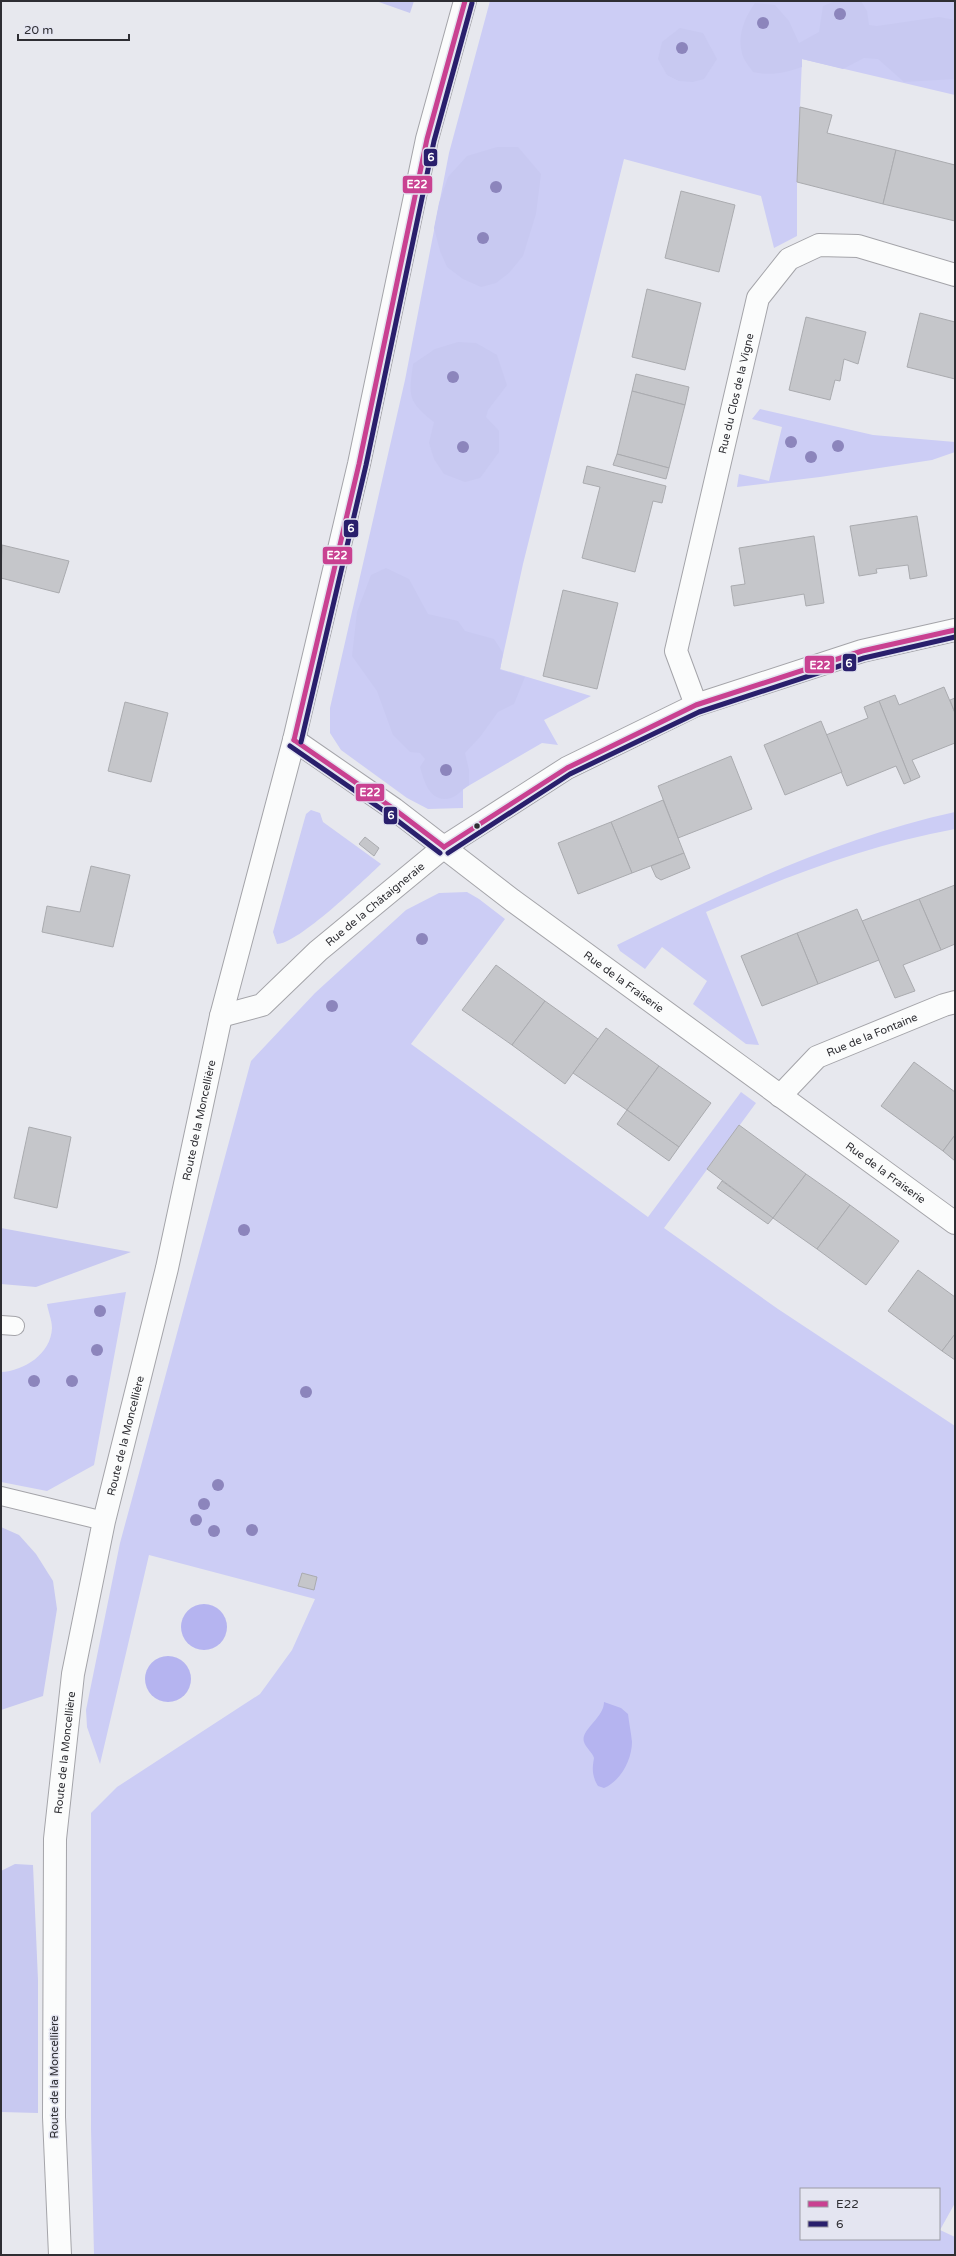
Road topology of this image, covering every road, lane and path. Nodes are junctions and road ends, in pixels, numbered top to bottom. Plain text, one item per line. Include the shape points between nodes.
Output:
1 (465, 1) edge
2 (955, 275) edge
3 (955, 630) edge
4 (696, 705) junction
5 (294, 740) junction
6 (444, 847) junction
7 (955, 1002) edge
8 (221, 1016) junction
9 (780, 1096) junction
10 (955, 1223) edge
11 (1, 1496) edge
12 (104, 1521) junction
13 (60, 2255) edge

1 - 5 street, Route de la Moncellière via 427,140 359,464
2 - 4 street, Rue du Clos de la Vigne via 858,246 819,245 789,259 758,298 676,651
3 - 4 street, Rue de la Châtaigneraie via 862,651
4 - 6 street, Rue de la Châtaigneraie via 567,768
5 - 6 street, Rue de la Fraiserie
5 - 8 street, Route de la Moncellière
6 - 8 street, Rue de la Châtaigneraie via 318,951 262,1005
6 - 9 street, Rue de la Fraiserie via 512,900
7 - 9 street, Rue de la Fontaine via 817,1057
8 - 12 street, Route de la Moncellière via 167,1268
9 - 10 street, Rue de la Fraiserie
11 - 12 lane
12 - 13 street, Route de la Moncellière via 73,1674 55,1839 54,2117

